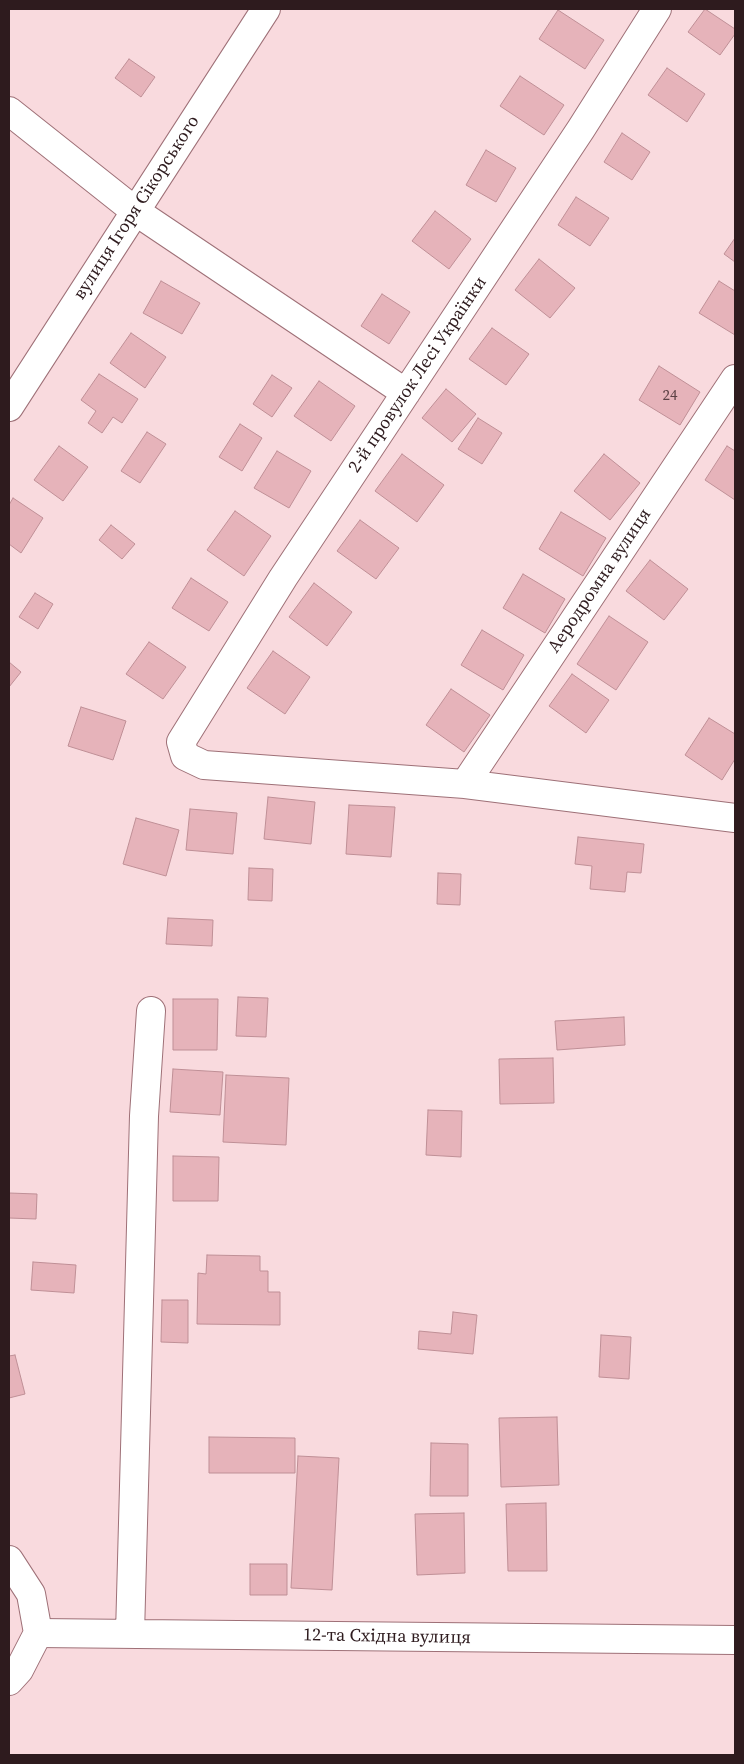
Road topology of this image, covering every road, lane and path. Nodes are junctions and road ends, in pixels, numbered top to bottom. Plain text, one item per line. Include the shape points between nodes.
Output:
1 (266, 9) edge
2 (657, 9) edge
3 (9, 111) edge
4 (135, 211) junction
5 (735, 379) edge
6 (406, 393) junction
7 (9, 407) edge
8 (465, 784) junction
9 (735, 818) edge
10 (151, 1011) dead end
11 (9, 1560) edge
12 (38, 1634) junction
13 (130, 1634) junction
14 (735, 1640) edge
15 (9, 1681) edge

1 - 4 street, вулиця Ігоря Сікорського
2 - 6 street, 2-й провулок Лесі Українки
3 - 4 street
4 - 6 street
4 - 7 street, вулиця Ігоря Сікорського
5 - 8 street, Аеродромна вулиця
6 - 8 street, 2-й провулок Лесі Українки via 283,578 181,742 185,756 204,765
8 - 9 street
10 - 13 street via 144,1116
11 - 12 street via 30,1594
12 - 13 street, 12-та Східна вулиця
12 - 15 street via 19,1670
13 - 14 street, 12-та Східна вулиця

